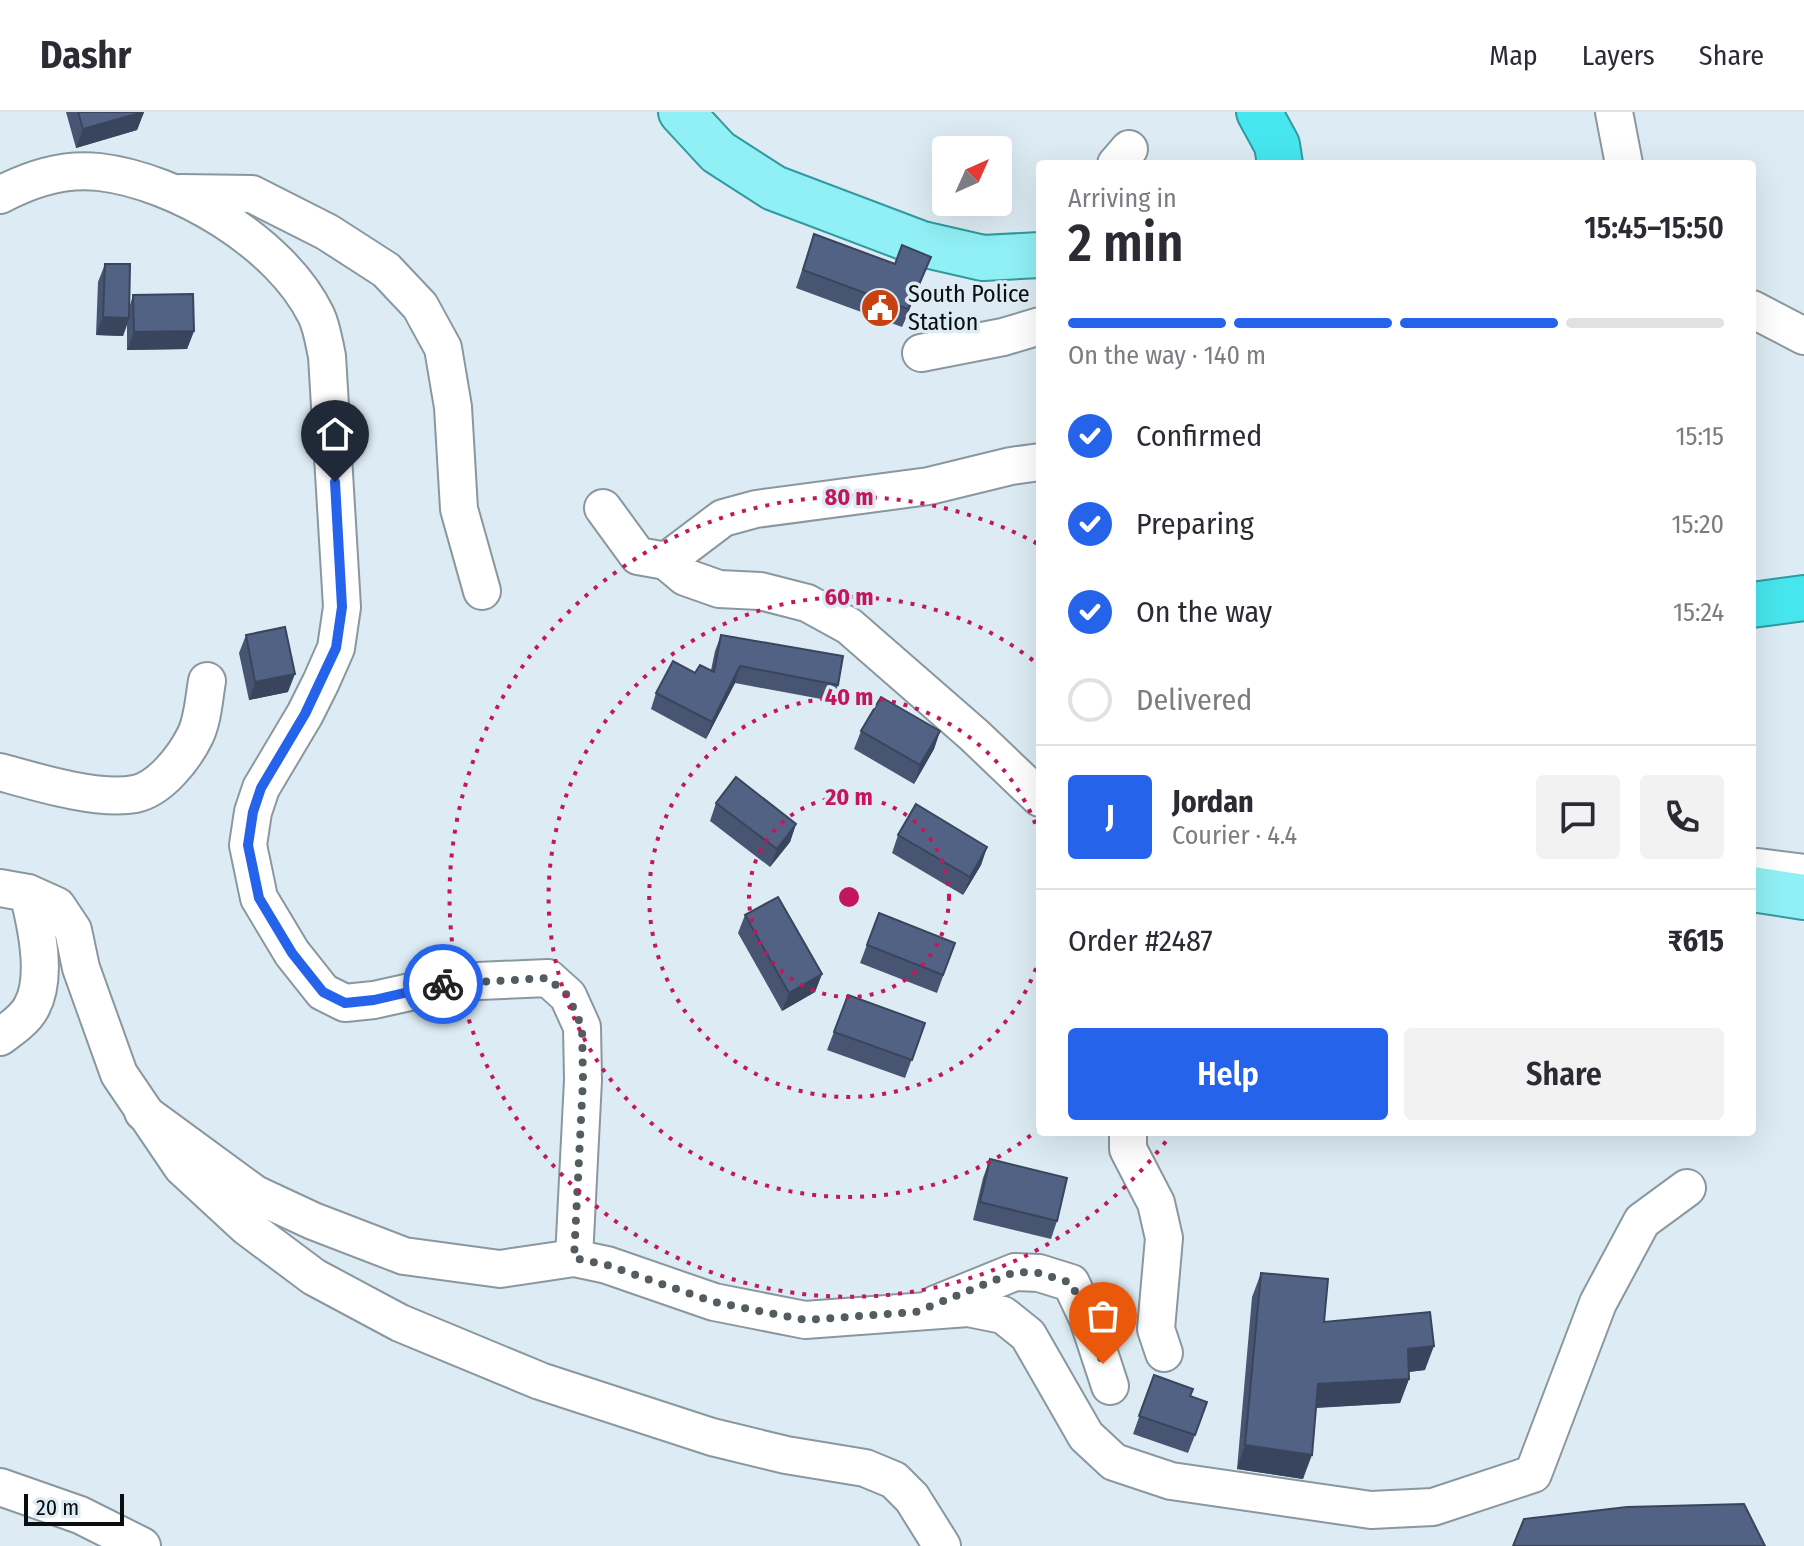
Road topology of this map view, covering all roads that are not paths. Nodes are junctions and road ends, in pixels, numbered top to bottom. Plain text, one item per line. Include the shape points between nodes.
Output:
1 (681, 112) edge
2 (1259, 112) edge
3 (1614, 112) edge
4 (1279, 160) edge
5 (1623, 160) edge
6 (175, 193) junction
7 (0, 195) edge
8 (1033, 250) edge
9 (1756, 311) edge
10 (1036, 327) edge
11 (1804, 336) edge
12 (921, 353) dead end
13 (1036, 463) edge
14 (603, 508) dead end
15 (666, 561) junction
16 (482, 591) dead end
17 (1804, 598) edge
18 (1756, 604) edge
19 (207, 681) dead end
20 (0, 772) edge
21 (1036, 794) edge
22 (1756, 867) edge
23 (1804, 873) edge
24 (14, 890) edge
25 (1756, 890) edge
26 (1804, 897) edge
27 (0, 1037) edge
28 (143, 1112) junction
29 (1128, 1136) edge
30 (1687, 1188) dead end
31 (574, 1258) junction
32 (916, 1312) junction
33 (1164, 1353) dead end
34 (1110, 1386) dead end
35 (0, 1487) edge
36 (142, 1546) edge
37 (942, 1546) edge

1 - 8 main road via 718,152 774,188 922,244 983,258
2 - 4 highway
3 - 5 street
6 - 7 street via 142,179 97,171 51,174
6 - 16 street via 252,194 386,270 420,306 443,348 453,407 459,509
6 - 31 street via 253,241 296,282 317,317 327,356 342,607 331,660 253,812 248,845 259,898 323,992 345,1003 455,982 548,978 568,996 582,1027
9 - 11 street
10 - 12 street
13 - 15 street via 929,486 756,509 723,518
14 - 15 street via 638,556
15 - 21 street via 685,577 719,589 760,591 807,603 849,626
17 - 18 highway
19 - 20 street via 196,734 170,775 136,794 55,787
22 - 23 street
24 - 27 street via 38,932 39,984 32,1007
24 - 28 street via 57,906 73,930 119,1074
25 - 26 main road
28 - 31 street via 255,1194 404,1256 500,1269
28 - 37 street via 182,1167 247,1227 314,1277 400,1323 540,1381 712,1437 865,1468 894,1480
29 - 33 street via 1128,1149 1156,1203 1164,1238 1156,1329
30 - 32 street via 1642,1221 1598,1303 1533,1474 1433,1507 1371,1510 1171,1481 1114,1462 1086,1436 1028,1335 1003,1315 968,1308
31 - 32 street via 714,1302 805,1320
32 - 34 street via 1015,1272 1071,1283
35 - 36 street via 80,1515

